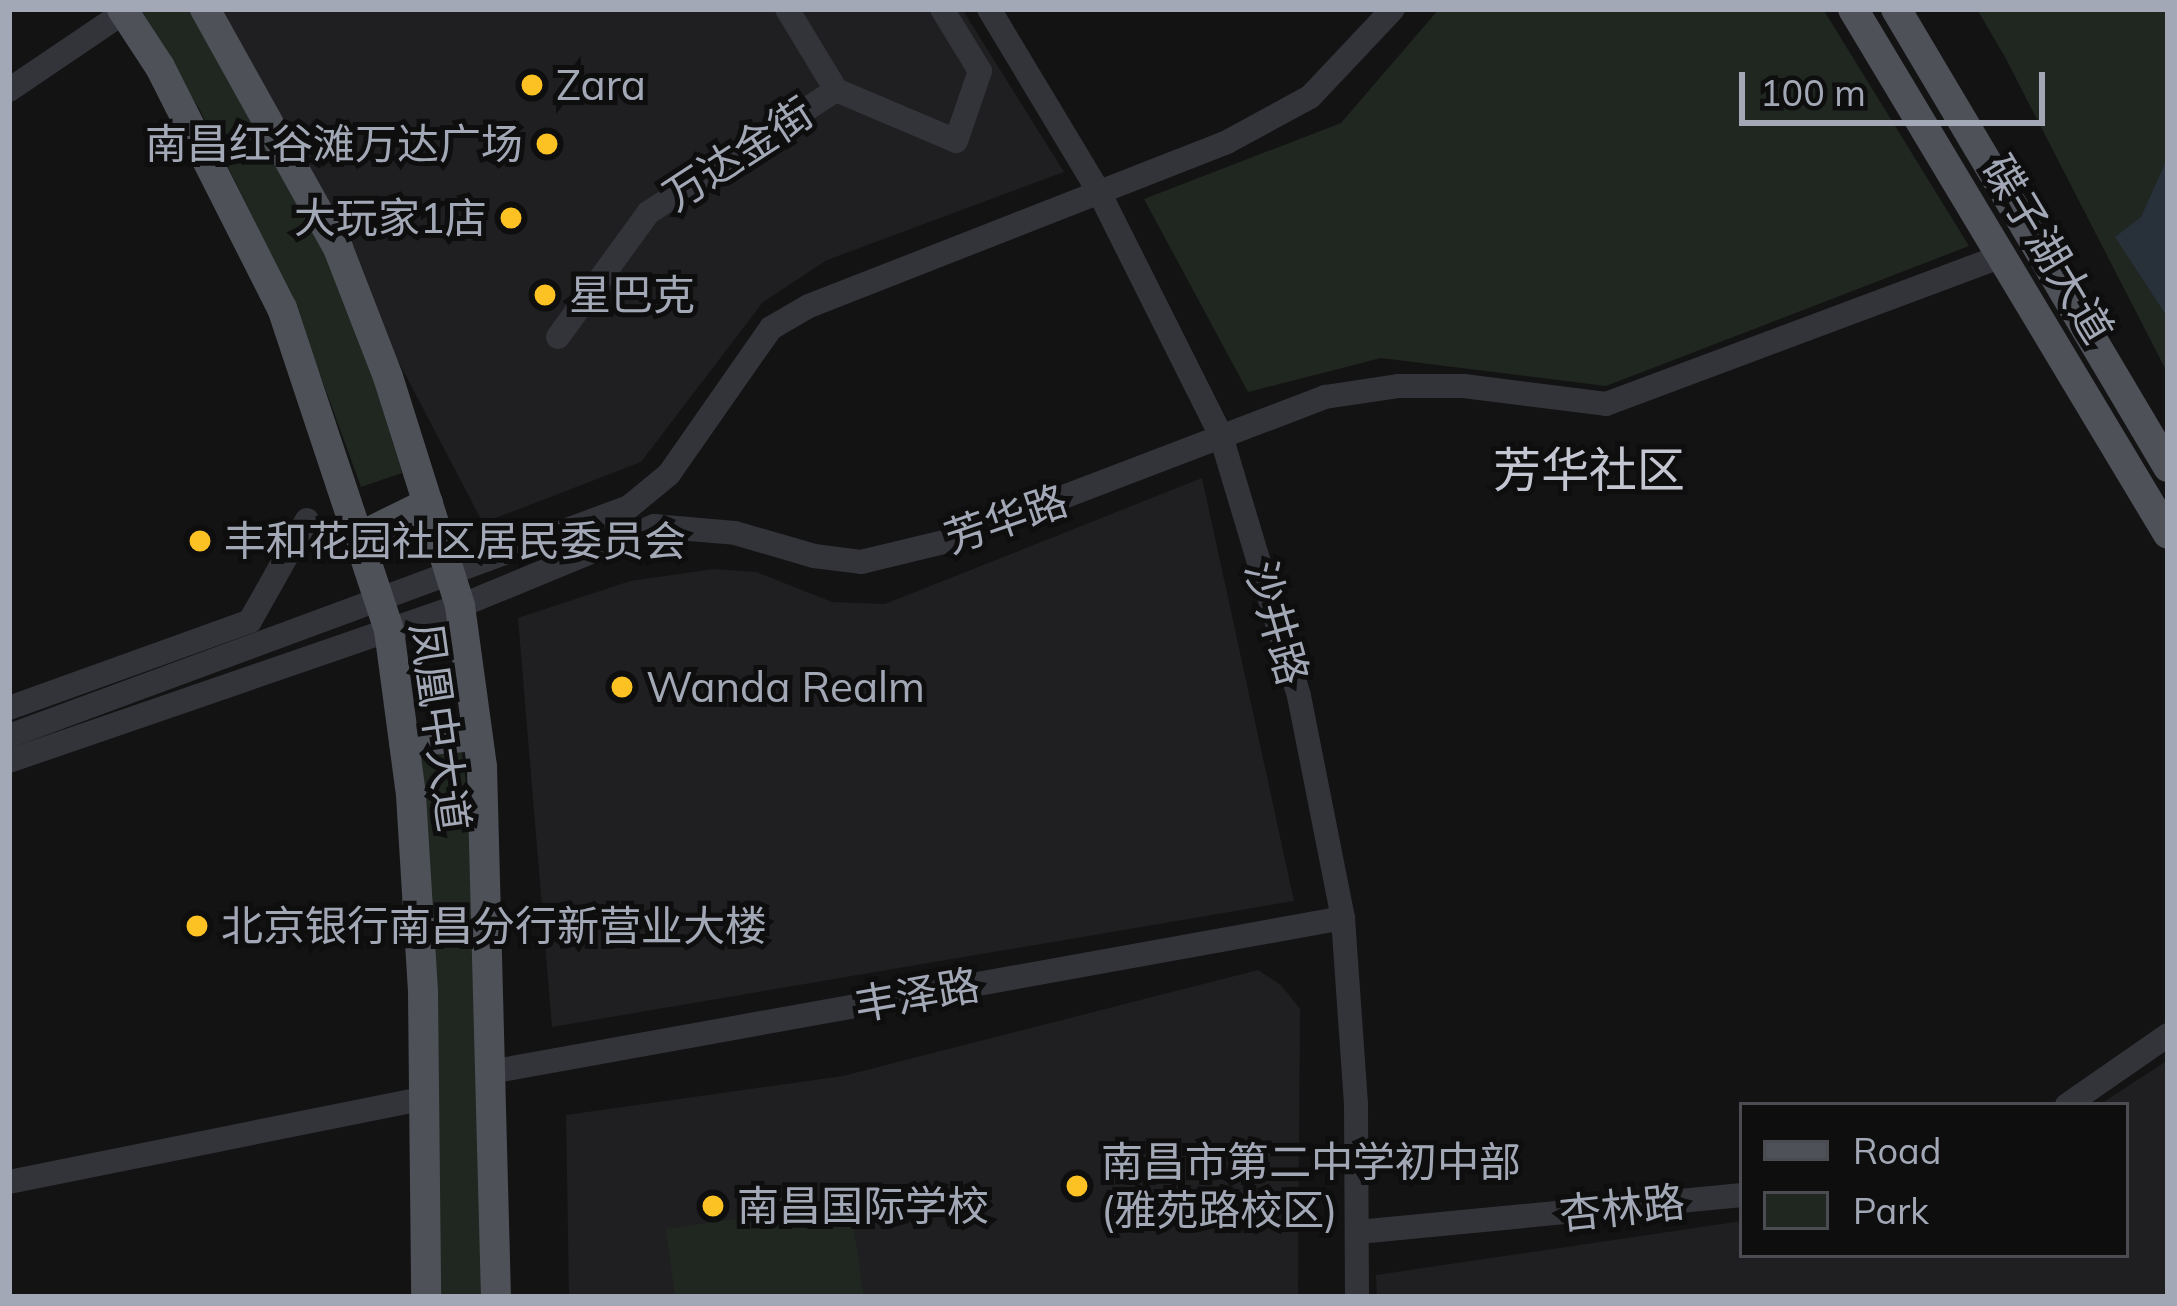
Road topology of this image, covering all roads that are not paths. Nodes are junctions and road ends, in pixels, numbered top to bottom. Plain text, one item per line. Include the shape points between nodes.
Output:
1 (205, 9) edge
2 (788, 9) edge
3 (942, 9) edge
4 (989, 9) edge
5 (1393, 9) edge
6 (1853, 9) edge
7 (1896, 9) edge
8 (123, 10) edge
9 (9, 90) edge
10 (836, 90) junction
11 (1099, 192) junction
12 (2004, 255) junction
13 (558, 337) dead end
14 (1221, 436) junction
15 (2168, 467) edge
16 (428, 503) junction
17 (307, 520) dead end
18 (2168, 534) edge
19 (359, 537) junction
20 (449, 569) junction
21 (378, 596) junction
22 (460, 606) junction
23 (388, 630) junction
24 (9, 708) edge
25 (9, 736) edge
26 (477, 736) junction
27 (404, 742) junction
28 (9, 761) edge
29 (1343, 918) junction
30 (2168, 1035) edge
31 (490, 1072) junction
32 (424, 1098) junction
33 (2070, 1102) edge
34 (9, 1182) edge
35 (1739, 1196) edge
36 (1358, 1232) junction
37 (426, 1297) edge
38 (496, 1297) edge
39 (1358, 1297) edge

1 - 16 main road, 凤凰中大道 via 338,248
2 - 10 street, 万达金街
3 - 10 street, 万达金街 via 980,70 956,141
4 - 11 street, 沙井路
5 - 11 street via 1310,97 1227,142
6 - 12 main road, 碟子湖大道
7 - 15 main road, 碟子湖大道
8 - 9 street
8 - 19 main road, 凤凰中大道 via 283,308
10 - 13 street, 万达金街 via 648,213
11 - 14 street, 沙井路
11 - 20 street via 771,328 669,474 629,507
12 - 14 street, 芳华路 via 1606,404 1399,386 1324,397
12 - 18 main road, 碟子湖大道
14 - 22 street, 芳华路 via 948,541 861,562 735,532 654,526
14 - 29 street, 沙井路 via 1299,696
16 - 19 main road
16 - 20 main road, 凤凰中大道
17 - 24 street via 250,621
19 - 21 main road, 凤凰中大道
20 - 21 street
20 - 22 main road, 凤凰中大道
21 - 23 main road, 凤凰中大道
21 - 25 street
22 - 23 street, 芳华路
22 - 26 main road, 凤凰中大道
23 - 27 main road, 凤凰中大道
23 - 28 street, 芳华路
26 - 27 main road
26 - 31 main road, 凤凰中大道
27 - 32 main road, 凤凰中大道
29 - 31 street, 丰泽路
29 - 36 street, 沙井路
30 - 33 street
31 - 38 main road, 凤凰中大道
32 - 34 street
32 - 37 main road, 凤凰中大道
35 - 36 street, 杏林路
36 - 39 street, 沙井路

